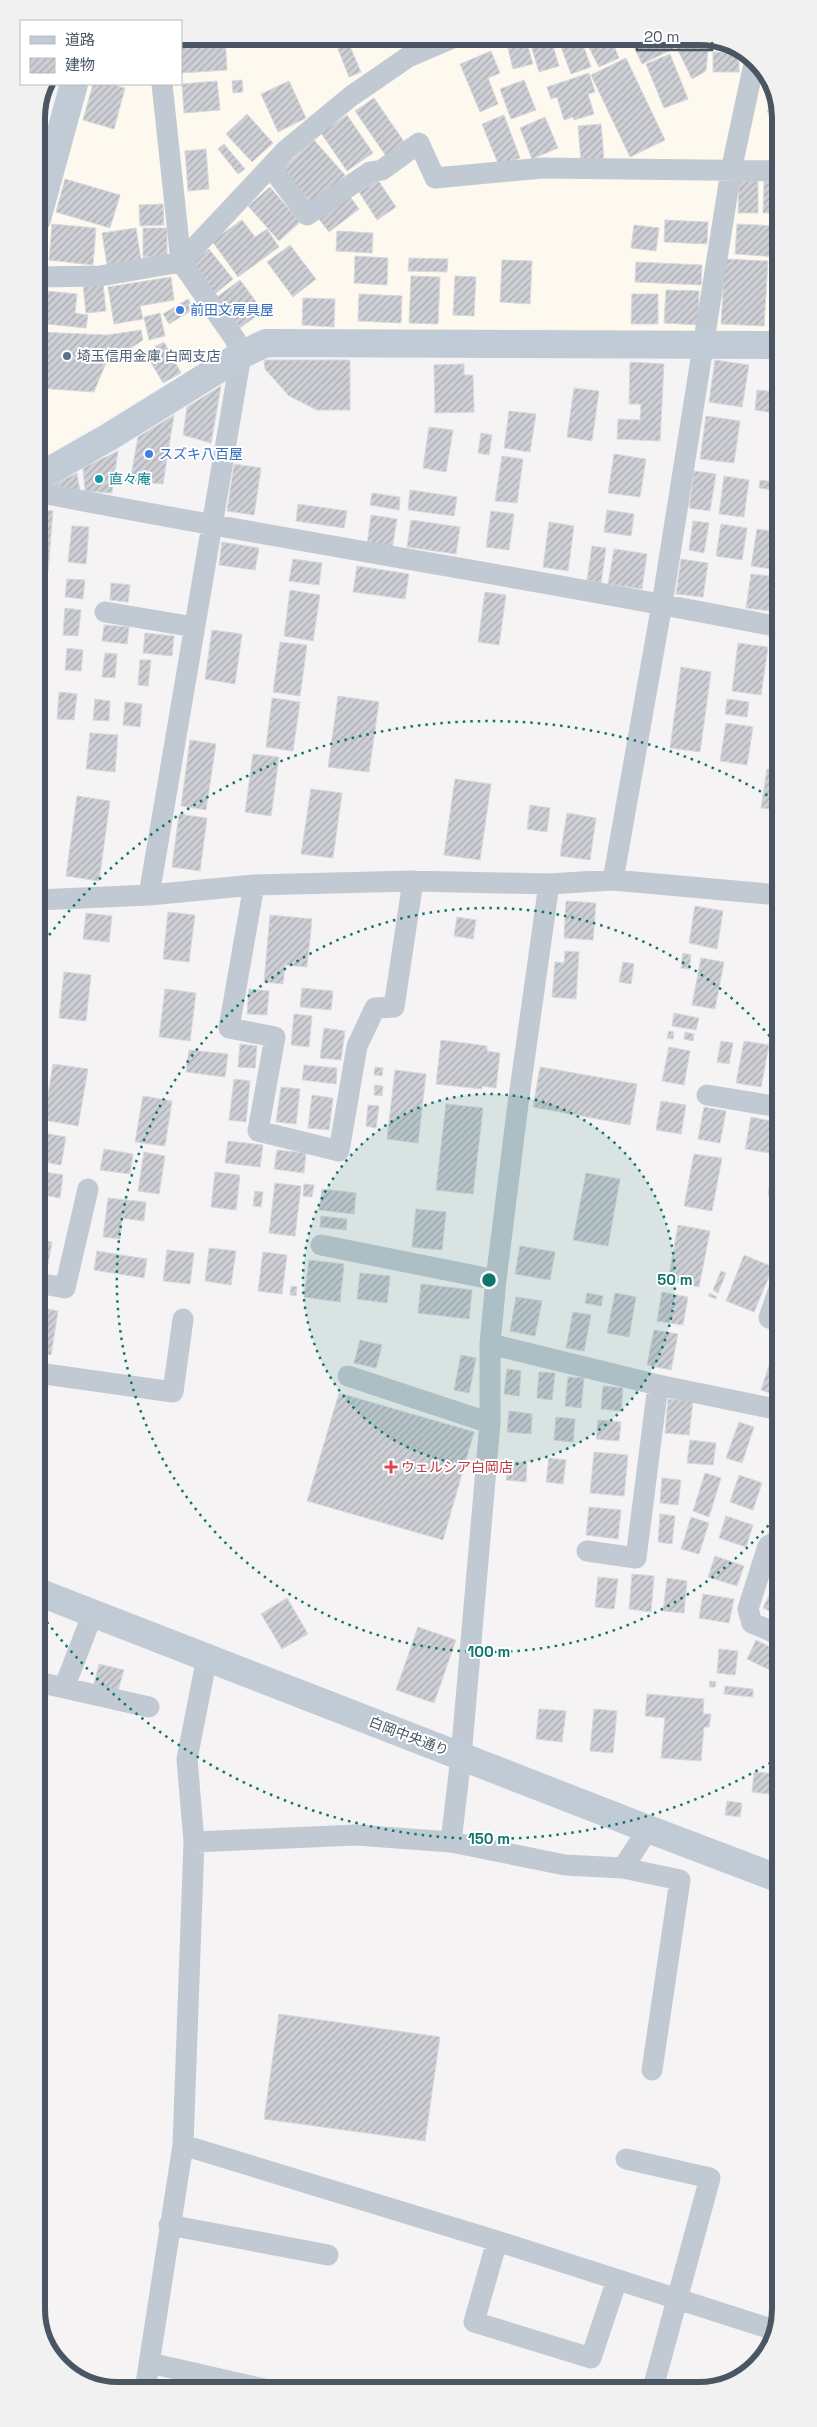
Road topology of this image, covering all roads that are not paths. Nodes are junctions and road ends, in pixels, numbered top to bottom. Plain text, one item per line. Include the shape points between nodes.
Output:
1 (437, 45) edge
2 (753, 69) edge
3 (74, 85) edge
4 (162, 85) edge
5 (271, 167) junction
6 (731, 171) junction
7 (772, 171) edge
8 (45, 187) edge
9 (181, 262) junction
10 (45, 276) edge
11 (703, 344) junction
12 (772, 345) edge
13 (241, 355) junction
14 (45, 473) edge
15 (45, 494) edge
16 (210, 526) junction
17 (662, 604) junction
18 (105, 612) dead end
19 (772, 626) edge
20 (194, 627) junction
21 (613, 880) junction
22 (413, 881) junction
23 (550, 884) junction
24 (254, 885) junction
25 (149, 895) junction
26 (772, 895) edge
27 (45, 900) edge
28 (707, 1095) dead end
29 (772, 1106) edge
30 (88, 1189) dead end
31 (321, 1245) dead end
32 (496, 1280) junction
33 (45, 1284) edge
34 (183, 1319) dead end
35 (490, 1344) junction
36 (45, 1374) edge
37 (348, 1376) dead end
38 (658, 1385) junction
39 (772, 1408) edge
40 (490, 1423) junction
41 (772, 1544) edge
42 (587, 1551) dead end
43 (45, 1595) edge
44 (93, 1613) junction
45 (772, 1632) edge
46 (207, 1657) junction
47 (45, 1684) edge
48 (64, 1688) junction
49 (149, 1707) dead end
50 (461, 1757) junction
51 (648, 1830) junction
52 (194, 1842) junction
53 (451, 1842) junction
54 (623, 1868) junction
55 (772, 1876) edge
56 (652, 2070) dead end
57 (183, 2145) junction
58 (626, 2159) dead end
59 (169, 2225) junction
60 (497, 2241) junction
61 (328, 2255) dead end
62 (617, 2280) junction
63 (677, 2298) junction
64 (769, 2328) edge
65 (150, 2362) junction
66 (146, 2382) edge
67 (234, 2382) edge
68 (655, 2382) edge

1 - 5 street via 408,57 350,97 286,150
2 - 6 street
3 - 8 street
4 - 9 street
5 - 6 street via 307,215 370,172 382,170 419,143 435,178 543,168
5 - 9 street
6 - 7 street
6 - 11 street
9 - 10 street via 100,276
9 - 13 street via 235,339
11 - 12 street
11 - 13 street via 280,342 256,346
11 - 17 street
13 - 14 street
13 - 16 street
15 - 16 street
16 - 17 street
16 - 20 street
17 - 19 street
17 - 21 street
18 - 20 street
20 - 25 street
21 - 23 street
21 - 26 street
22 - 23 street
22 - 24 street
22 - 24 street via 394,1007 375,1008 357,1046 339,1151 258,1131 275,1036 229,1028
23 - 32 street
24 - 25 street
25 - 27 street
28 - 29 street
30 - 33 street via 65,1288
31 - 32 street
32 - 35 street
34 - 36 street via 173,1392
35 - 38 street
35 - 40 street
37 - 40 street
38 - 39 street
38 - 42 street via 636,1558
40 - 50 street
41 - 45 street via 768,1546 748,1609 752,1623
43 - 44 street, 白岡中央通り
44 - 46 street, 白岡中央通り
44 - 48 street
46 - 50 street, 白岡中央通り
46 - 52 street via 187,1758
47 - 48 street
48 - 49 street
50 - 51 street, 白岡中央通り
50 - 53 street
51 - 54 street
51 - 55 street, 白岡中央通り
52 - 53 street via 356,1835
52 - 57 street
53 - 54 street via 565,1865
54 - 56 street via 680,1880
57 - 59 street
57 - 60 street
58 - 63 street via 710,2178
59 - 61 street
59 - 65 street
60 - 62 street
60 - 62 street via 474,2322 591,2358
62 - 63 street
63 - 64 street
63 - 68 street
65 - 66 street
65 - 67 street

